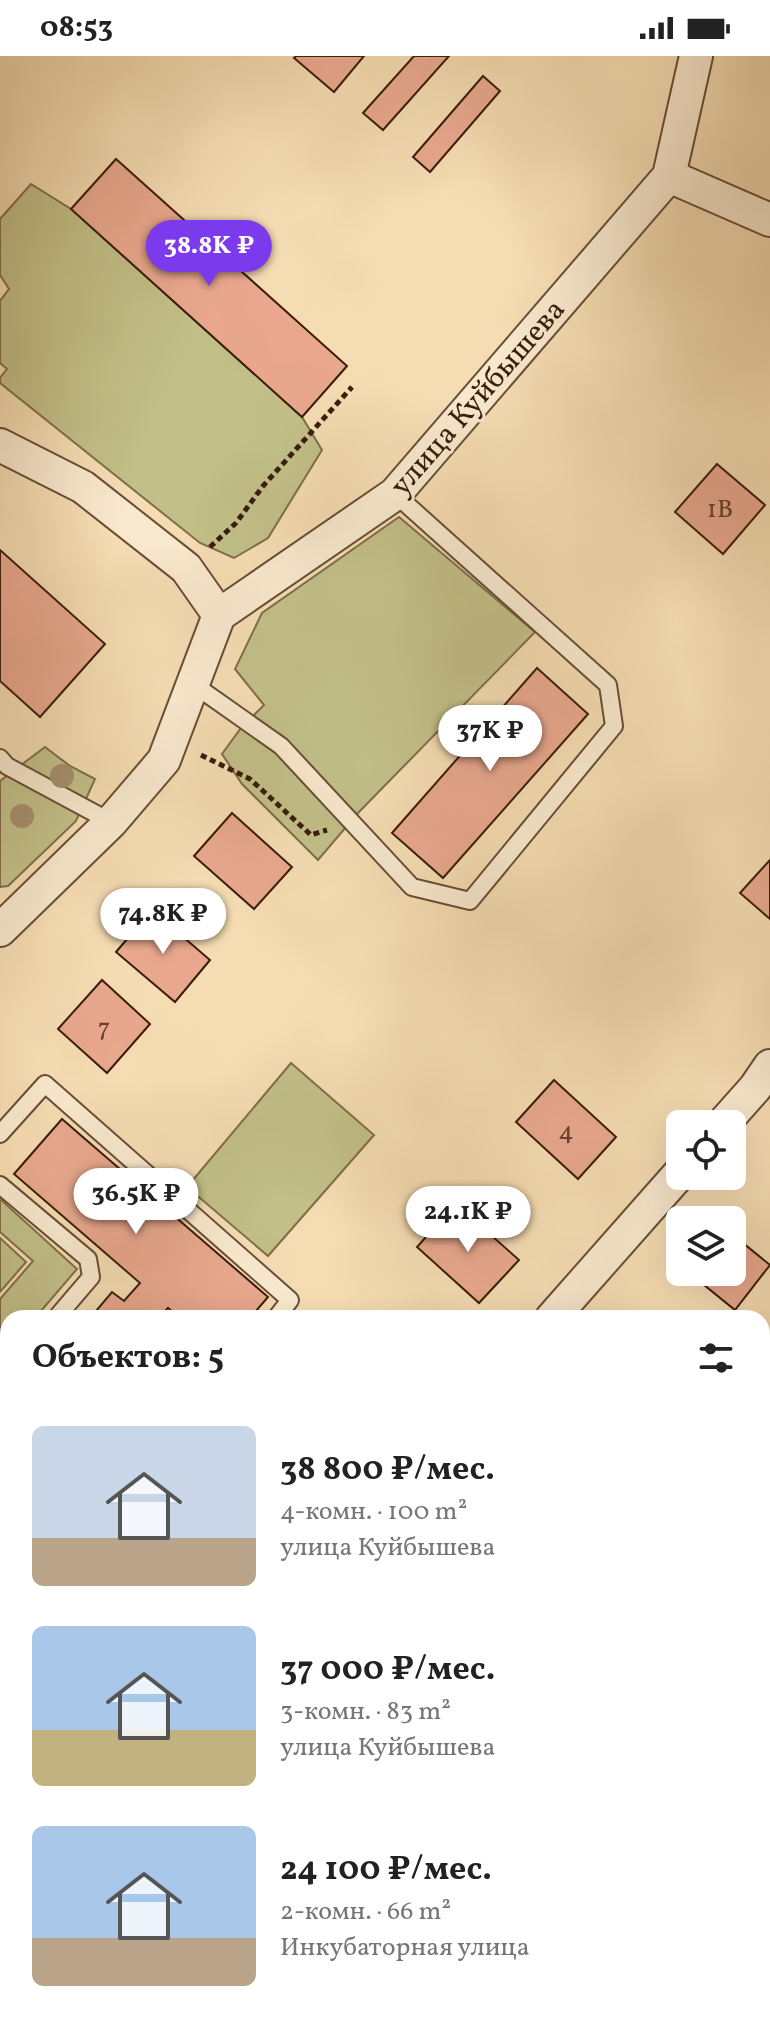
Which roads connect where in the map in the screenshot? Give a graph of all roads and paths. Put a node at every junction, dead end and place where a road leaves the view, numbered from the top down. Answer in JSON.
{"nodes":[{"id":1,"x":696,"y":56,"type":"edge"},
{"id":2,"x":669,"y":176,"type":"junction"},
{"id":3,"x":770,"y":220,"type":"edge"},
{"id":4,"x":352,"y":387,"type":"dead end"},
{"id":5,"x":0,"y":445,"type":"edge"},
{"id":6,"x":395,"y":494,"type":"junction"},
{"id":7,"x":186,"y":568,"type":"junction"},
{"id":8,"x":219,"y":615,"type":"junction"},
{"id":9,"x":193,"y":684,"type":"junction"},
{"id":10,"x":171,"y":740,"type":"junction"},
{"id":11,"x":0,"y":758,"type":"edge"},
{"id":12,"x":111,"y":822,"type":"junction"},
{"id":13,"x":351,"y":822,"type":"junction"},
{"id":14,"x":0,"y":930,"type":"edge"},
{"id":15,"x":770,"y":1066,"type":"edge"},
{"id":16,"x":735,"y":1110,"type":"edge"},
{"id":17,"x":0,"y":1134,"type":"edge"},
{"id":18,"x":0,"y":1185,"type":"edge"},
{"id":19,"x":666,"y":1189,"type":"edge"},
{"id":20,"x":63,"y":1310,"type":"edge"},
{"id":21,"x":282,"y":1310,"type":"edge"},
{"id":22,"x":559,"y":1310,"type":"edge"}],
"edges":[{"from":1,"to":2,"type":"street"},
{"from":2,"to":3,"type":"street"},
{"from":2,"to":6,"type":"street","name":"улица Куйбышева"},
{"from":4,"to":7,"type":"path"},
{"from":5,"to":7,"type":"street"},
{"from":6,"to":8,"type":"street","name":"улица Куйбышева"},
{"from":6,"to":13,"type":"lane"},
{"from":7,"to":8,"type":"street"},
{"from":8,"to":9,"type":"street"},
{"from":9,"to":10,"type":"street"},
{"from":9,"to":13,"type":"lane"},
{"from":10,"to":12,"type":"street"},
{"from":10,"to":13,"type":"path"},
{"from":11,"to":12,"type":"lane"},
{"from":12,"to":14,"type":"street"},
{"from":15,"to":16,"type":"street"},
{"from":17,"to":21,"type":"lane"},
{"from":18,"to":20,"type":"lane"},
{"from":19,"to":22,"type":"street"}]}
